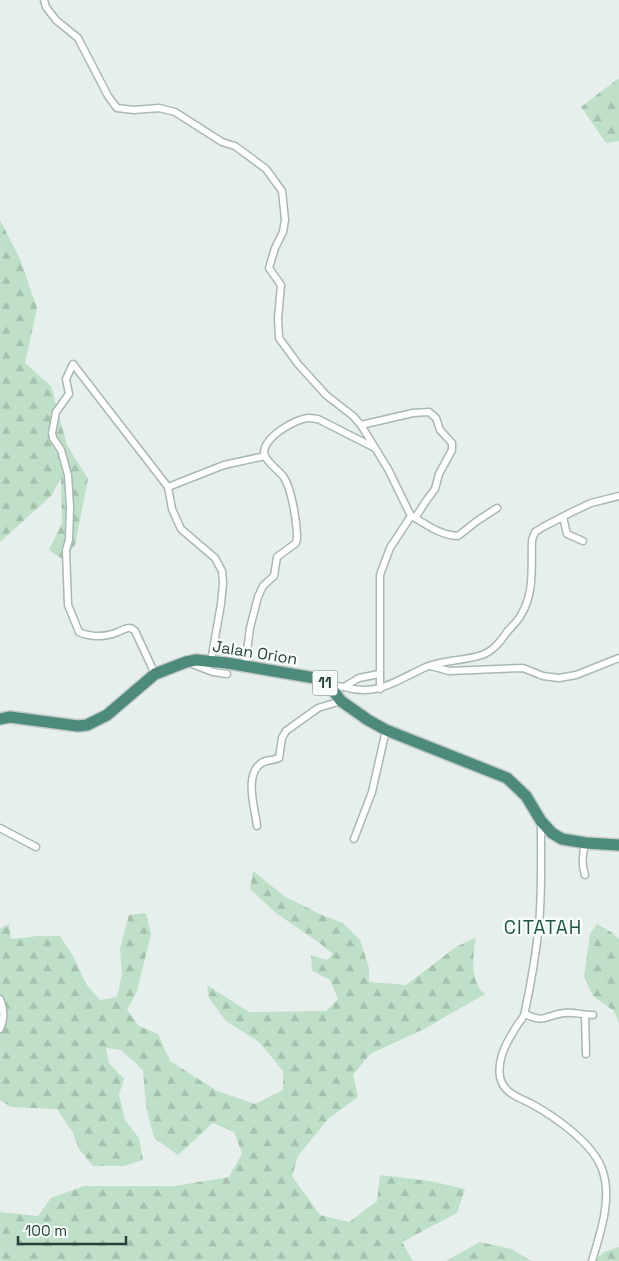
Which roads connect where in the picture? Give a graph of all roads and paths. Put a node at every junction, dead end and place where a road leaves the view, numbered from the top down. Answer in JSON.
{"nodes":[{"id":1,"x":44,"y":0,"type":"edge"},
{"id":2,"x":361,"y":425,"type":"junction"},
{"id":3,"x":376,"y":448,"type":"junction"},
{"id":4,"x":265,"y":456,"type":"junction"},
{"id":5,"x":168,"y":488,"type":"junction"},
{"id":6,"x":619,"y":496,"type":"edge"},
{"id":7,"x":497,"y":508,"type":"dead end"},
{"id":8,"x":413,"y":517,"type":"junction"},
{"id":9,"x":563,"y":517,"type":"junction"},
{"id":10,"x":583,"y":541,"type":"dead end"},
{"id":11,"x":619,"y":658,"type":"edge"},
{"id":12,"x":210,"y":661,"type":"junction"},
{"id":13,"x":186,"y":662,"type":"junction"},
{"id":14,"x":245,"y":666,"type":"junction"},
{"id":15,"x":431,"y":666,"type":"junction"},
{"id":16,"x":155,"y":674,"type":"junction"},
{"id":17,"x":226,"y":674,"type":"dead end"},
{"id":18,"x":380,"y":674,"type":"junction"},
{"id":19,"x":329,"y":686,"type":"junction"},
{"id":20,"x":344,"y":687,"type":"junction"},
{"id":21,"x":380,"y":689,"type":"junction"},
{"id":22,"x":341,"y":700,"type":"junction"},
{"id":23,"x":0,"y":719,"type":"edge"},
{"id":24,"x":386,"y":730,"type":"junction"},
{"id":25,"x":541,"y":821,"type":"junction"},
{"id":26,"x":257,"y":826,"type":"dead end"},
{"id":27,"x":0,"y":828,"type":"edge"},
{"id":28,"x":354,"y":840,"type":"dead end"},
{"id":29,"x":586,"y":843,"type":"junction"},
{"id":30,"x":619,"y":845,"type":"edge"},
{"id":31,"x":36,"y":847,"type":"dead end"},
{"id":32,"x":585,"y":875,"type":"dead end"},
{"id":33,"x":0,"y":998,"type":"edge"},
{"id":34,"x":525,"y":1014,"type":"junction"},
{"id":35,"x":585,"y":1015,"type":"junction"},
{"id":36,"x":593,"y":1015,"type":"dead end"},
{"id":37,"x":0,"y":1029,"type":"edge"},
{"id":38,"x":586,"y":1054,"type":"dead end"},
{"id":39,"x":592,"y":1261,"type":"edge"}],
"edges":[{"from":1,"to":2,"type":"street"},
{"from":2,"to":3,"type":"street"},
{"from":2,"to":8,"type":"street"},
{"from":3,"to":4,"type":"street"},
{"from":3,"to":8,"type":"street"},
{"from":4,"to":5,"type":"street"},
{"from":4,"to":14,"type":"street"},
{"from":5,"to":12,"type":"street"},
{"from":5,"to":16,"type":"street"},
{"from":6,"to":9,"type":"street"},
{"from":7,"to":8,"type":"street"},
{"from":8,"to":18,"type":"street"},
{"from":9,"to":10,"type":"street"},
{"from":9,"to":15,"type":"street"},
{"from":11,"to":15,"type":"street"},
{"from":12,"to":13,"type":"highway","name":"Jalan Orion","number":"11"},
{"from":12,"to":14,"type":"highway","name":"Jalan Orion","number":"11"},
{"from":13,"to":16,"type":"highway","name":"Jalan Orion","number":"11"},
{"from":13,"to":17,"type":"street"},
{"from":14,"to":19,"type":"highway","name":"Jalan Orion","number":"11"},
{"from":15,"to":21,"type":"street"},
{"from":16,"to":23,"type":"highway","name":"Jalan Orion","number":"11"},
{"from":18,"to":20,"type":"street"},
{"from":18,"to":21,"type":"street"},
{"from":19,"to":20,"type":"street"},
{"from":19,"to":22,"type":"highway","name":"Jalan Orion","number":"11"},
{"from":20,"to":21,"type":"street"},
{"from":22,"to":24,"type":"highway","name":"Jalan Orion","number":"11"},
{"from":22,"to":26,"type":"street"},
{"from":24,"to":25,"type":"highway","name":"Jalan Orion","number":"11"},
{"from":24,"to":28,"type":"street"},
{"from":25,"to":29,"type":"highway","name":"Jalan Orion","number":"11"},
{"from":25,"to":34,"type":"street"},
{"from":27,"to":31,"type":"street"},
{"from":29,"to":30,"type":"highway","name":"Jalan Orion","number":"11"},
{"from":29,"to":32,"type":"street"},
{"from":33,"to":37,"type":"street"},
{"from":34,"to":35,"type":"street"},
{"from":34,"to":39,"type":"street"},
{"from":35,"to":36,"type":"street"},
{"from":35,"to":38,"type":"street"}]}
